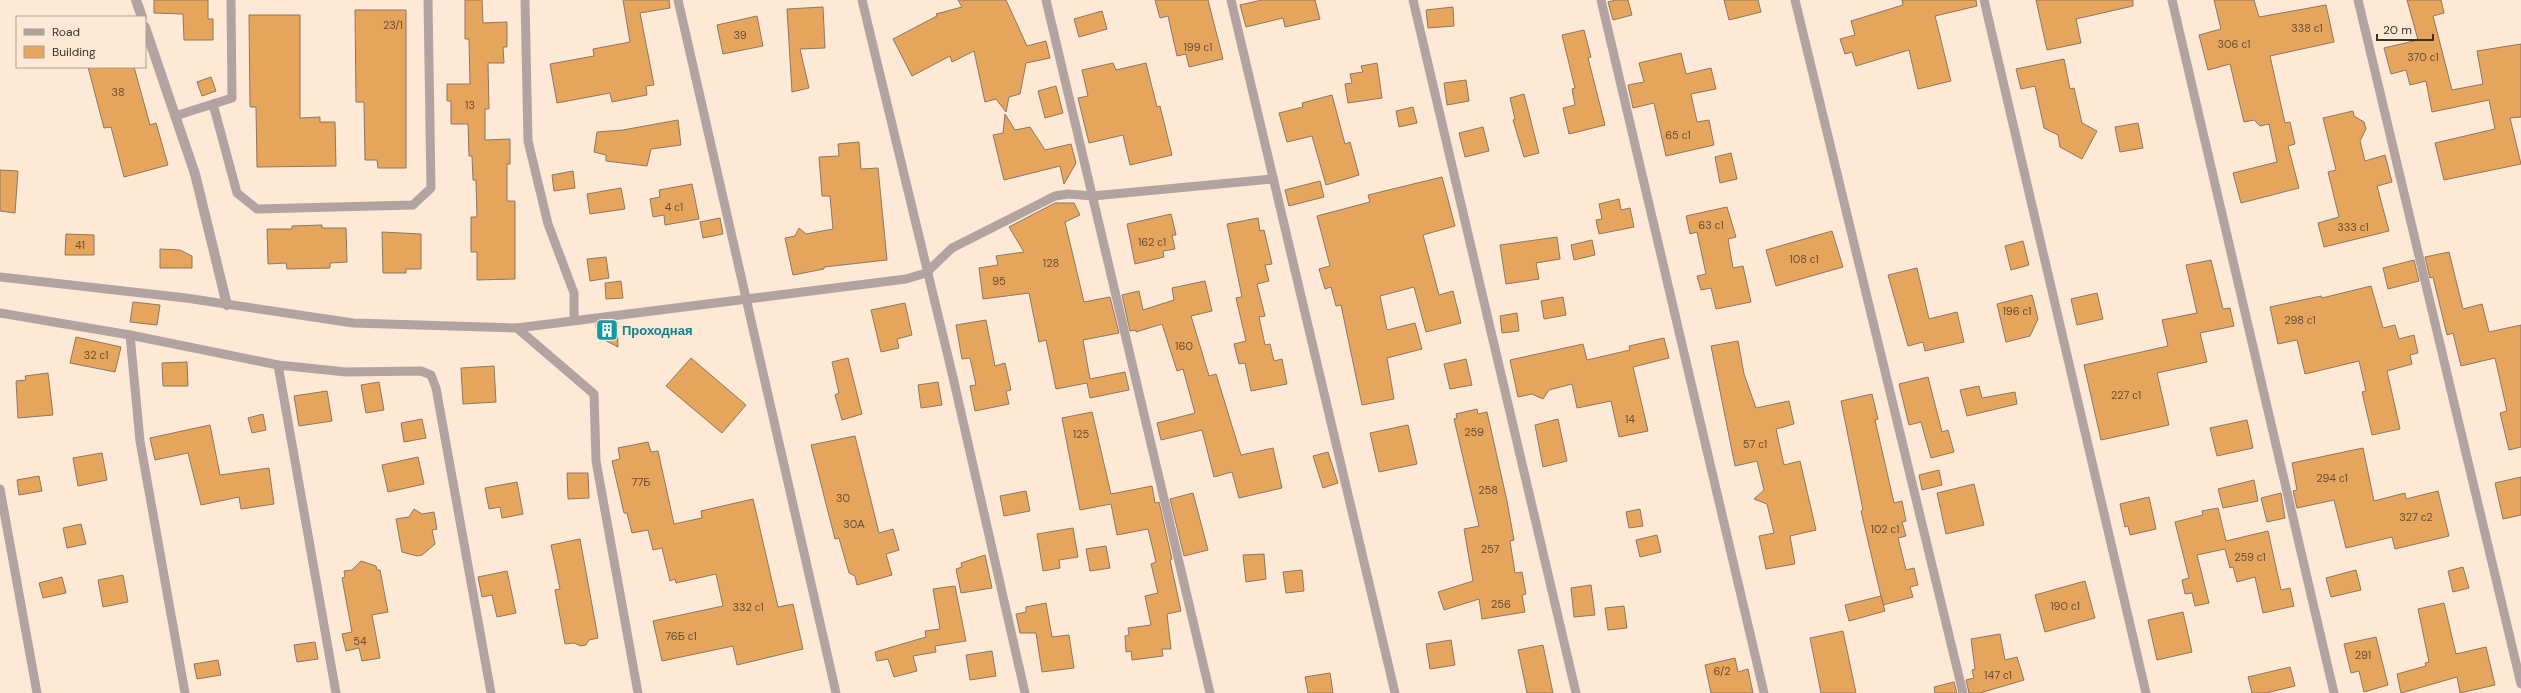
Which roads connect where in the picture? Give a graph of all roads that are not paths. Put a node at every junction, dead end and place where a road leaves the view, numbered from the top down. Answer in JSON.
{"nodes":[{"id":1,"x":136,"y":0,"type":"edge"},
{"id":2,"x":231,"y":0,"type":"edge"},
{"id":3,"x":428,"y":0,"type":"edge"},
{"id":4,"x":525,"y":0,"type":"edge"},
{"id":5,"x":678,"y":0,"type":"edge"},
{"id":6,"x":862,"y":0,"type":"edge"},
{"id":7,"x":1046,"y":0,"type":"edge"},
{"id":8,"x":1231,"y":0,"type":"edge"},
{"id":9,"x":1413,"y":0,"type":"edge"},
{"id":10,"x":1601,"y":0,"type":"edge"},
{"id":11,"x":1795,"y":0,"type":"edge"},
{"id":12,"x":1984,"y":0,"type":"edge"},
{"id":13,"x":2172,"y":0,"type":"edge"},
{"id":14,"x":2358,"y":0,"type":"edge"},
{"id":15,"x":142,"y":16,"type":"edge"},
{"id":16,"x":146,"y":30,"type":"edge"},
{"id":17,"x":214,"y":104,"type":"junction"},
{"id":18,"x":175,"y":116,"type":"junction"},
{"id":19,"x":1272,"y":179,"type":"junction"},
{"id":20,"x":1094,"y":196,"type":"junction"},
{"id":21,"x":926,"y":273,"type":"junction"},
{"id":22,"x":0,"y":277,"type":"edge"},
{"id":23,"x":746,"y":299,"type":"junction"},
{"id":24,"x":227,"y":305,"type":"junction"},
{"id":25,"x":0,"y":313,"type":"edge"},
{"id":26,"x":574,"y":319,"type":"junction"},
{"id":27,"x":517,"y":328,"type":"junction"},
{"id":28,"x":130,"y":335,"type":"junction"},
{"id":29,"x":278,"y":365,"type":"junction"},
{"id":30,"x":0,"y":488,"type":"edge"},
{"id":31,"x":2521,"y":684,"type":"edge"},
{"id":32,"x":37,"y":693,"type":"edge"},
{"id":33,"x":185,"y":693,"type":"edge"},
{"id":34,"x":336,"y":693,"type":"edge"},
{"id":35,"x":491,"y":693,"type":"edge"},
{"id":36,"x":638,"y":693,"type":"edge"},
{"id":37,"x":836,"y":693,"type":"edge"},
{"id":38,"x":1025,"y":693,"type":"edge"},
{"id":39,"x":1210,"y":693,"type":"edge"},
{"id":40,"x":1395,"y":693,"type":"edge"},
{"id":41,"x":1576,"y":693,"type":"edge"},
{"id":42,"x":1764,"y":693,"type":"edge"},
{"id":43,"x":1963,"y":693,"type":"edge"},
{"id":44,"x":2146,"y":693,"type":"edge"},
{"id":45,"x":2334,"y":693,"type":"edge"}],
"edges":[{"from":1,"to":15,"type":"street"},
{"from":2,"to":17,"type":"lane"},
{"from":3,"to":17,"type":"lane"},
{"from":4,"to":26,"type":"lane"},
{"from":5,"to":23,"type":"lane"},
{"from":6,"to":21,"type":"lane"},
{"from":7,"to":20,"type":"lane"},
{"from":8,"to":19,"type":"lane"},
{"from":9,"to":41,"type":"lane"},
{"from":10,"to":42,"type":"lane"},
{"from":11,"to":43,"type":"lane"},
{"from":12,"to":44,"type":"lane"},
{"from":13,"to":45,"type":"lane"},
{"from":14,"to":31,"type":"lane"},
{"from":16,"to":18,"type":"street"},
{"from":17,"to":18,"type":"lane"},
{"from":18,"to":24,"type":"street"},
{"from":19,"to":20,"type":"lane"},
{"from":19,"to":40,"type":"lane"},
{"from":20,"to":21,"type":"lane"},
{"from":20,"to":39,"type":"lane"},
{"from":21,"to":23,"type":"lane"},
{"from":21,"to":38,"type":"lane"},
{"from":22,"to":24,"type":"lane"},
{"from":23,"to":26,"type":"lane"},
{"from":23,"to":37,"type":"lane"},
{"from":24,"to":27,"type":"lane"},
{"from":25,"to":28,"type":"lane"},
{"from":26,"to":27,"type":"lane"},
{"from":27,"to":36,"type":"lane"},
{"from":28,"to":29,"type":"lane"},
{"from":28,"to":33,"type":"lane"},
{"from":29,"to":34,"type":"lane"},
{"from":29,"to":35,"type":"lane"},
{"from":30,"to":32,"type":"lane"}]}
